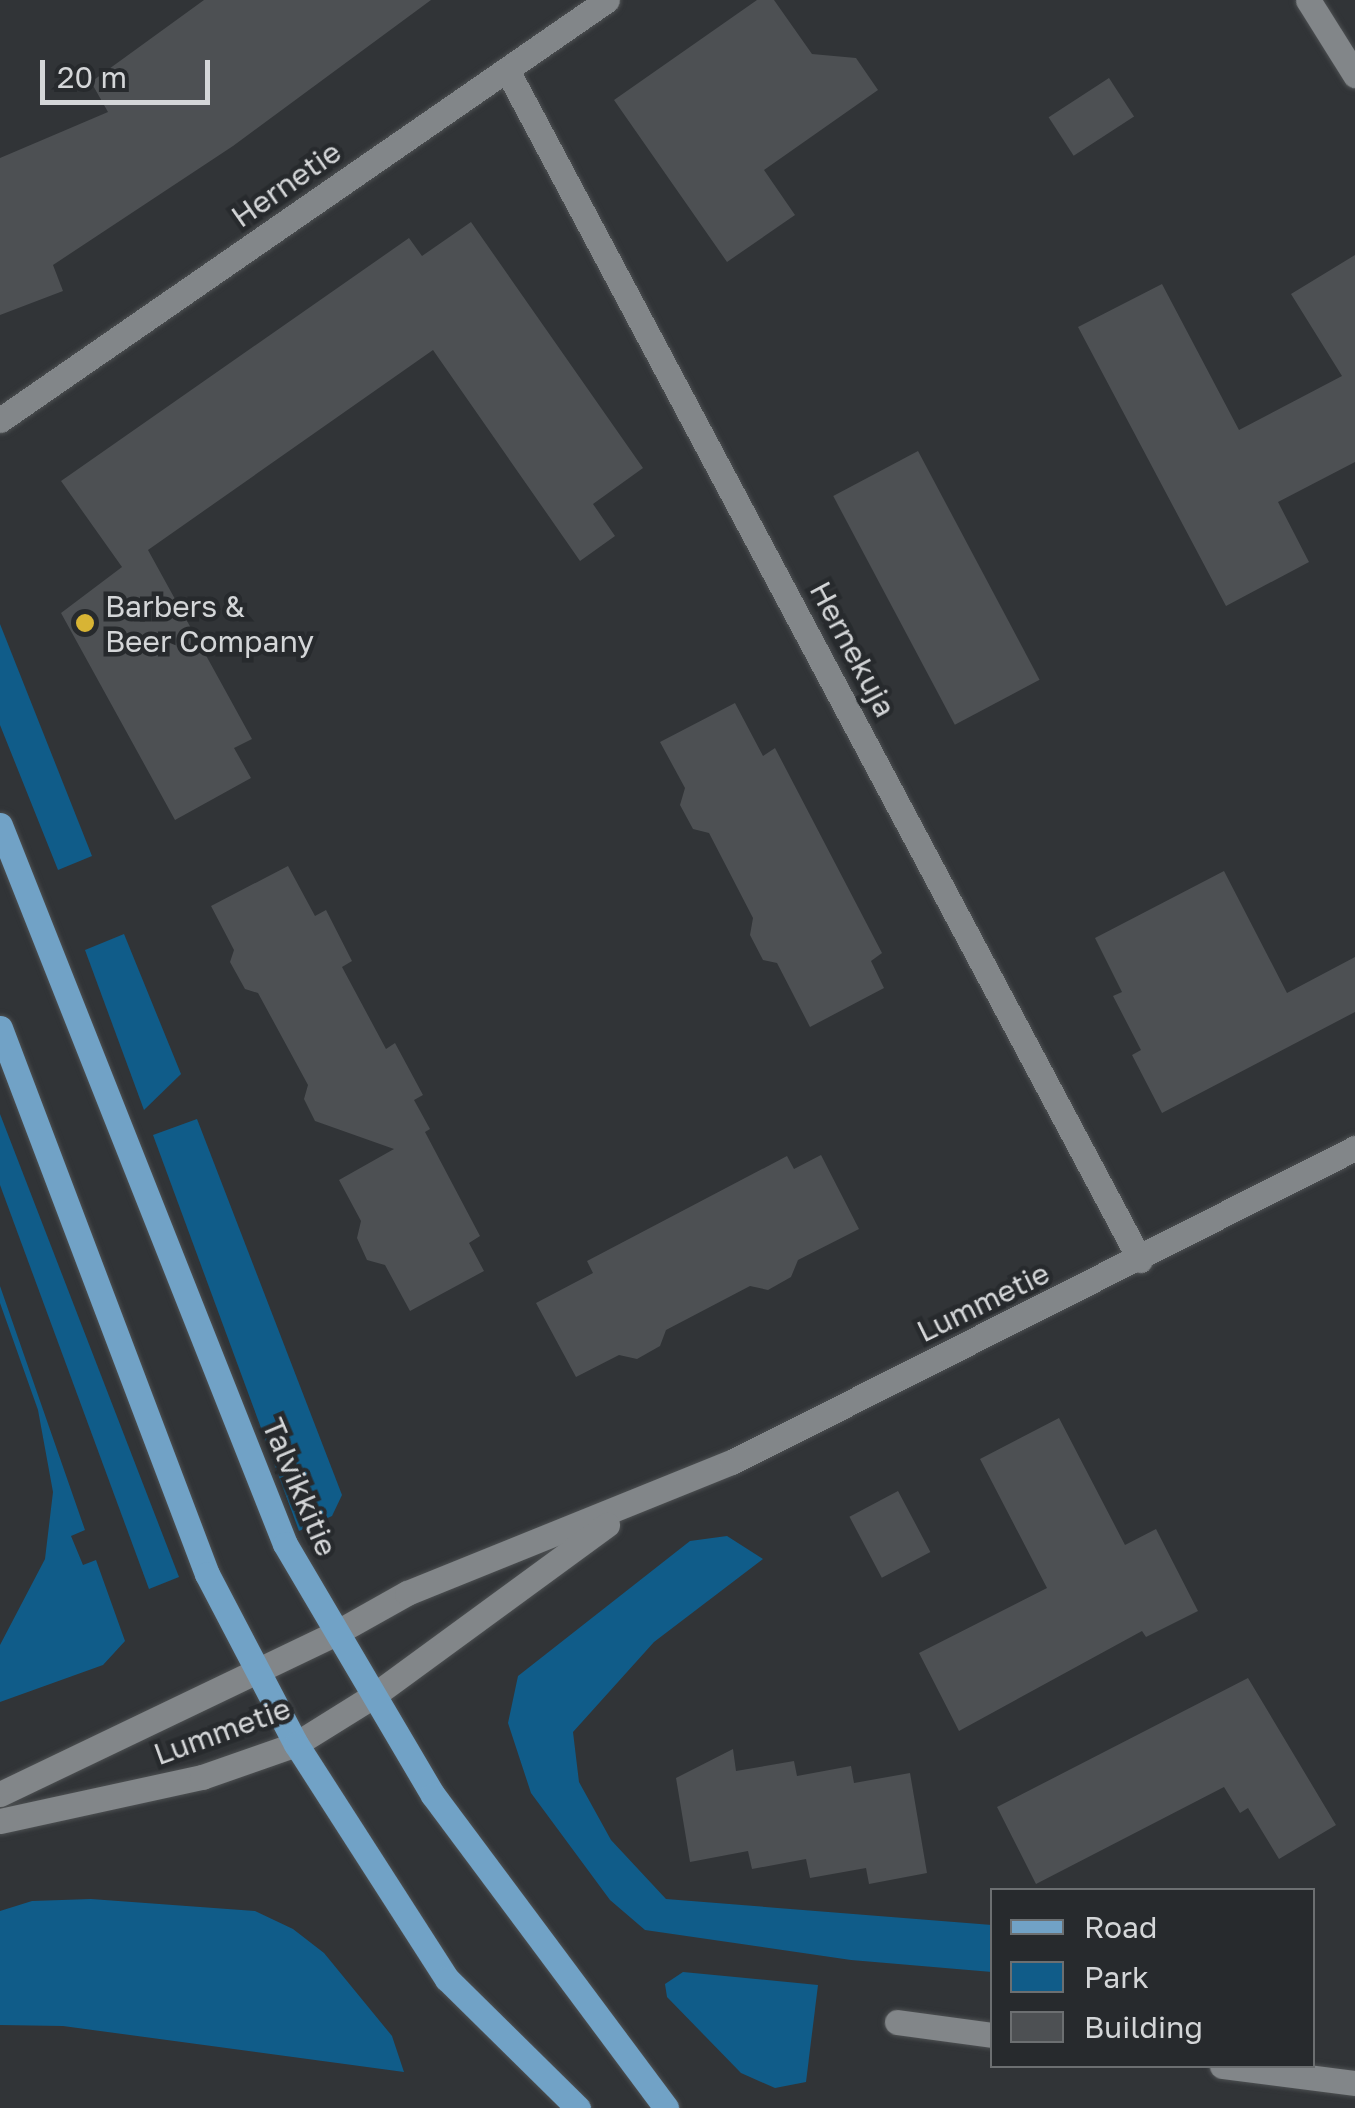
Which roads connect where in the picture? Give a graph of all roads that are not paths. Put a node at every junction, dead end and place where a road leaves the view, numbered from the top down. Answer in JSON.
{"nodes":[{"id":1,"x":607,"y":0,"type":"edge"},
{"id":2,"x":1308,"y":0,"type":"edge"},
{"id":3,"x":507,"y":70,"type":"junction"},
{"id":4,"x":1355,"y":75,"type":"edge"},
{"id":5,"x":0,"y":420,"type":"edge"},
{"id":6,"x":0,"y":826,"type":"edge"},
{"id":7,"x":0,"y":1028,"type":"edge"},
{"id":8,"x":1355,"y":1148,"type":"edge"},
{"id":9,"x":1140,"y":1260,"type":"junction"},
{"id":10,"x":635,"y":1504,"type":"junction"},
{"id":11,"x":334,"y":1634,"type":"junction"},
{"id":12,"x":256,"y":1668,"type":"junction"},
{"id":13,"x":373,"y":1696,"type":"junction"},
{"id":14,"x":296,"y":1744,"type":"junction"},
{"id":15,"x":0,"y":1794,"type":"edge"},
{"id":16,"x":0,"y":1820,"type":"edge"},
{"id":17,"x":898,"y":2022,"type":"dead end"},
{"id":18,"x":990,"y":2035,"type":"edge"},
{"id":19,"x":1237,"y":2068,"type":"edge"},
{"id":20,"x":1355,"y":2084,"type":"edge"},
{"id":21,"x":578,"y":2108,"type":"edge"},
{"id":22,"x":666,"y":2108,"type":"edge"}],
"edges":[{"from":1,"to":3,"type":"street","name":"Hernetie"},
{"from":2,"to":4,"type":"street"},
{"from":3,"to":5,"type":"street","name":"Hernetie"},
{"from":3,"to":9,"type":"street","name":"Hernekuja"},
{"from":6,"to":11,"type":"main road","name":"Talvikkitie"},
{"from":7,"to":12,"type":"main road"},
{"from":8,"to":9,"type":"street","name":"Lummetie"},
{"from":9,"to":10,"type":"street","name":"Lummetie"},
{"from":10,"to":11,"type":"street","name":"Lummetie"},
{"from":10,"to":13,"type":"street","name":"Lummetie"},
{"from":11,"to":12,"type":"street","name":"Lummetie"},
{"from":11,"to":13,"type":"main road","name":"Talvikkitie"},
{"from":12,"to":14,"type":"main road"},
{"from":12,"to":15,"type":"street","name":"Lummetie"},
{"from":13,"to":14,"type":"street","name":"Lummetie"},
{"from":13,"to":22,"type":"main road","name":"Talvikkitie"},
{"from":14,"to":16,"type":"street","name":"Lummetie"},
{"from":14,"to":21,"type":"main road"},
{"from":17,"to":18,"type":"street"},
{"from":19,"to":20,"type":"street"}]}
